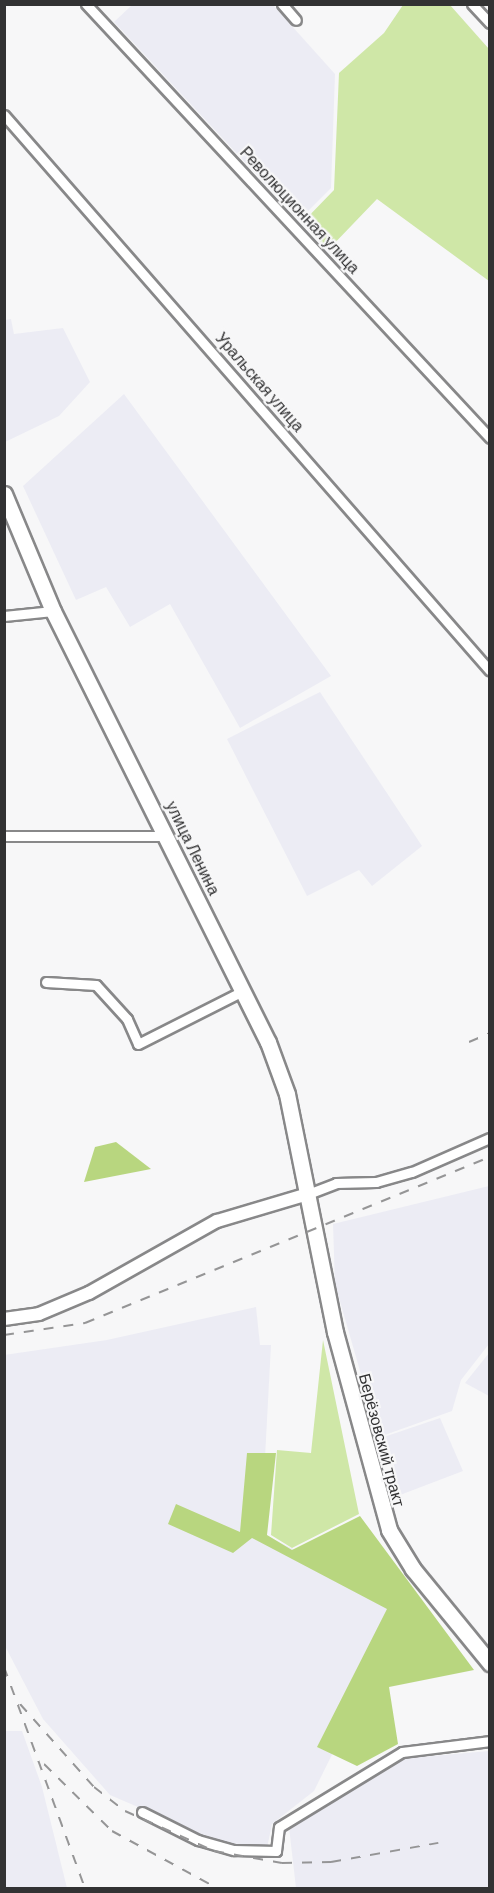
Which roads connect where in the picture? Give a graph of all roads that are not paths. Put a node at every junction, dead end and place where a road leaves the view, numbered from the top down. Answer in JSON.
{"nodes":[{"id":1,"x":86,"y":4,"type":"edge"},
{"id":2,"x":282,"y":4,"type":"edge"},
{"id":3,"x":472,"y":4,"type":"edge"},
{"id":4,"x":296,"y":20,"type":"dead end"},
{"id":5,"x":489,"y":23,"type":"edge"},
{"id":6,"x":4,"y":115,"type":"edge"},
{"id":7,"x":489,"y":438,"type":"edge"},
{"id":8,"x":4,"y":494,"type":"edge"},
{"id":9,"x":53,"y":611,"type":"junction"},
{"id":10,"x":4,"y":616,"type":"edge"},
{"id":11,"x":489,"y":671,"type":"edge"},
{"id":12,"x":4,"y":836,"type":"edge"},
{"id":13,"x":167,"y":836,"type":"junction"},
{"id":14,"x":45,"y":982,"type":"dead end"},
{"id":15,"x":243,"y":991,"type":"junction"},
{"id":16,"x":489,"y":1138,"type":"edge"},
{"id":17,"x":308,"y":1194,"type":"junction"},
{"id":18,"x":315,"y":1230,"type":"joint"},
{"id":19,"x":4,"y":1319,"type":"edge"},
{"id":20,"x":489,"y":1664,"type":"edge"},
{"id":21,"x":489,"y":1741,"type":"edge"},
{"id":22,"x":142,"y":1812,"type":"dead end"}],
"edges":[{"from":1,"to":7,"type":"street","name":"Революционная улица"},
{"from":2,"to":4,"type":"street"},
{"from":3,"to":5,"type":"street"},
{"from":6,"to":11,"type":"street","name":"Уральская улица"},
{"from":8,"to":9,"type":"main road","name":"улица Ленина"},
{"from":9,"to":10,"type":"street"},
{"from":9,"to":13,"type":"main road","name":"улица Ленина"},
{"from":12,"to":13,"type":"street"},
{"from":13,"to":15,"type":"main road","name":"улица Ленина"},
{"from":14,"to":15,"type":"street"},
{"from":15,"to":17,"type":"main road","name":"улица Ленина"},
{"from":16,"to":17,"type":"street"},
{"from":17,"to":18,"type":"main road","name":"улица Ленина"},
{"from":17,"to":19,"type":"street"},
{"from":18,"to":20,"type":"main road","name":"Берёзовский тракт"},
{"from":21,"to":22,"type":"street"}]}
